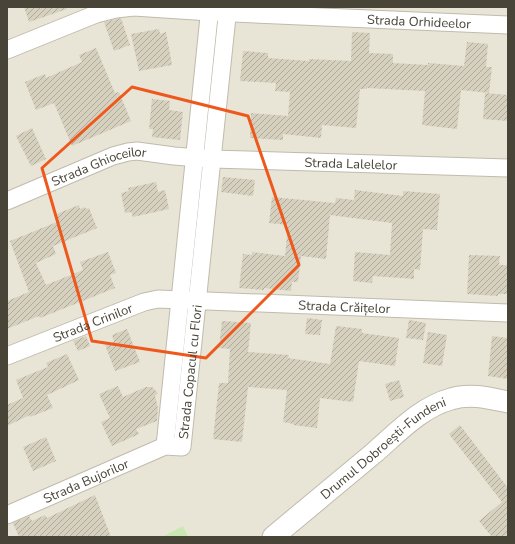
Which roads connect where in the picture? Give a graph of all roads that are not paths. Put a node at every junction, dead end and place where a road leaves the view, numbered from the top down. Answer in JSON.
{"nodes":[{"id":1,"x":210,"y":10,"type":"edge"},
{"id":2,"x":228,"y":10,"type":"edge"},
{"id":3,"x":508,"y":25,"type":"edge"},
{"id":4,"x":7,"y":50,"type":"edge"},
{"id":5,"x":194,"y":158,"type":"junction"},
{"id":6,"x":212,"y":159,"type":"junction"},
{"id":7,"x":508,"y":168,"type":"edge"},
{"id":8,"x":7,"y":200,"type":"edge"},
{"id":9,"x":180,"y":300,"type":"junction"},
{"id":10,"x":198,"y":302,"type":"junction"},
{"id":11,"x":508,"y":313,"type":"edge"},
{"id":12,"x":7,"y":356,"type":"edge"},
{"id":13,"x":508,"y":402,"type":"edge"},
{"id":14,"x":165,"y":446,"type":"junction"},
{"id":15,"x":7,"y":515,"type":"edge"},
{"id":16,"x":273,"y":537,"type":"edge"}],
"edges":[{"from":1,"to":2,"type":"street","name":"Strada Orhideelor"},
{"from":1,"to":4,"type":"street","name":"Strada Orhideelor"},
{"from":1,"to":5,"type":"street","name":"Strada Copacul cu Flori"},
{"from":2,"to":3,"type":"street","name":"Strada Orhideelor"},
{"from":2,"to":6,"type":"street","name":"Strada Copacul cu Flori"},
{"from":5,"to":6,"type":"street","name":"Strada Lalelelor"},
{"from":5,"to":8,"type":"street","name":"Strada Ghioceilor"},
{"from":5,"to":9,"type":"street","name":"Strada Copacul cu Flori"},
{"from":6,"to":7,"type":"street","name":"Strada Lalelelor"},
{"from":6,"to":10,"type":"street","name":"Strada Copacul cu Flori"},
{"from":9,"to":10,"type":"street","name":"Strada Crăițelor"},
{"from":9,"to":12,"type":"street","name":"Strada Crinilor"},
{"from":9,"to":14,"type":"street","name":"Strada Copacul cu Flori"},
{"from":10,"to":11,"type":"street","name":"Strada Crăițelor"},
{"from":10,"to":14,"type":"street","name":"Strada Copacul cu Flori"},
{"from":13,"to":16,"type":"street","name":"Drumul Dobroești-Fundeni"},
{"from":14,"to":15,"type":"street","name":"Strada Bujorilor"}]}
